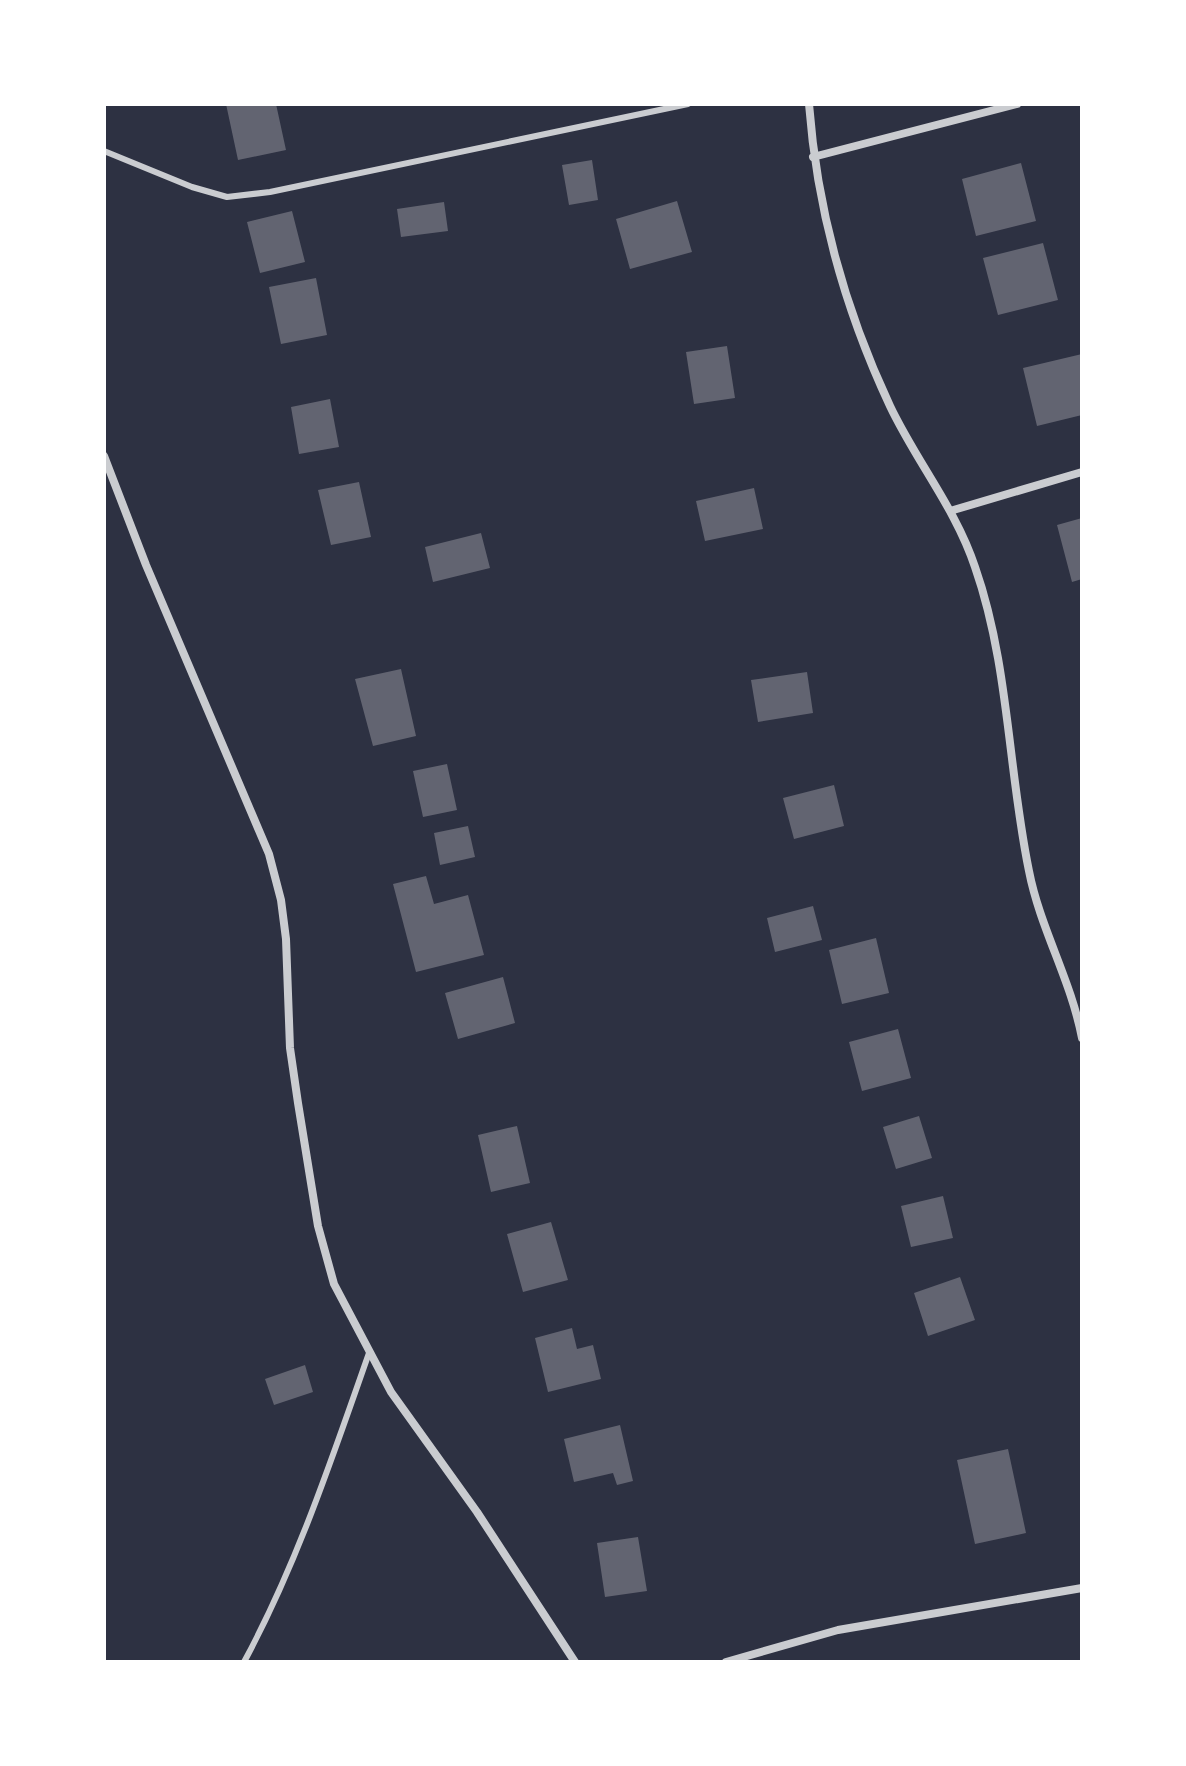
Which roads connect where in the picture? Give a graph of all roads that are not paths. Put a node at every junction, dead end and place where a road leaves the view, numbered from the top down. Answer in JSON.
{"nodes":[{"id":1,"x":688,"y":104,"type":"edge"},
{"id":2,"x":809,"y":104,"type":"edge"},
{"id":3,"x":1017,"y":104,"type":"edge"},
{"id":4,"x":104,"y":151,"type":"edge"},
{"id":5,"x":813,"y":157,"type":"junction"},
{"id":6,"x":104,"y":456,"type":"edge"},
{"id":7,"x":1082,"y":472,"type":"edge"},
{"id":8,"x":950,"y":511,"type":"junction"},
{"id":9,"x":1082,"y":1038,"type":"edge"},
{"id":10,"x":369,"y":1353,"type":"junction"},
{"id":11,"x":1082,"y":1588,"type":"edge"},
{"id":12,"x":244,"y":1662,"type":"edge"},
{"id":13,"x":575,"y":1662,"type":"edge"},
{"id":14,"x":726,"y":1662,"type":"edge"}],
"edges":[{"from":1,"to":4,"type":"lane"},
{"from":2,"to":5,"type":"street"},
{"from":3,"to":5,"type":"street"},
{"from":5,"to":8,"type":"street"},
{"from":6,"to":10,"type":"street"},
{"from":7,"to":8,"type":"street"},
{"from":8,"to":9,"type":"street"},
{"from":10,"to":12,"type":"lane"},
{"from":10,"to":13,"type":"street"},
{"from":11,"to":14,"type":"street"}]}
